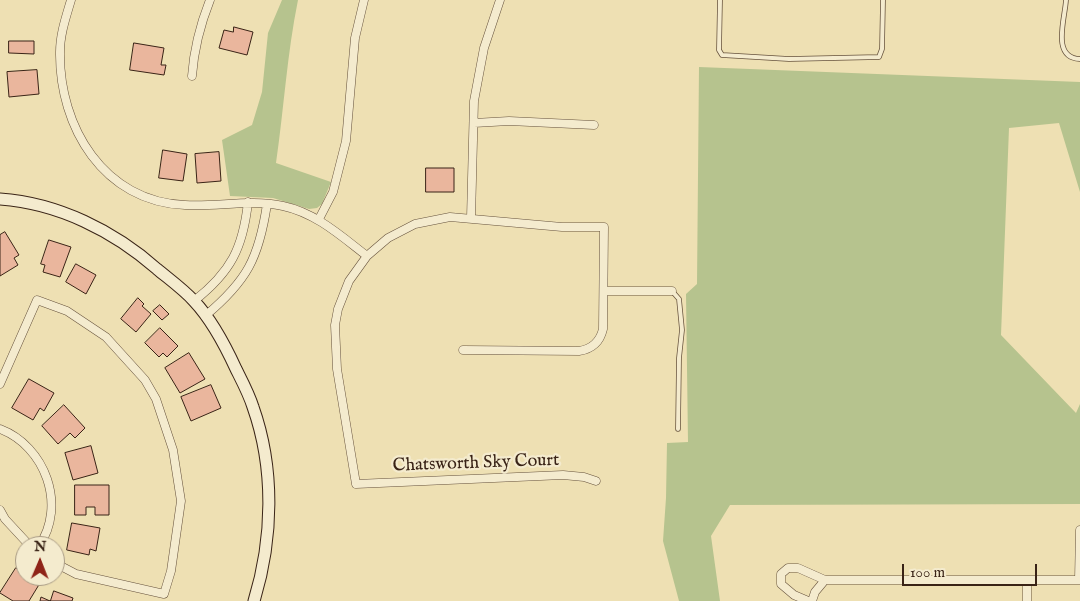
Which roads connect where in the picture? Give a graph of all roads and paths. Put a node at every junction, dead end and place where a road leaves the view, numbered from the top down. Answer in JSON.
{"nodes":[{"id":1,"x":71,"y":0,"type":"edge"},
{"id":2,"x":210,"y":0,"type":"edge"},
{"id":3,"x":364,"y":0,"type":"edge"},
{"id":4,"x":500,"y":0,"type":"edge"},
{"id":5,"x":720,"y":0,"type":"edge"},
{"id":6,"x":883,"y":0,"type":"edge"},
{"id":7,"x":1066,"y":0,"type":"edge"},
{"id":8,"x":1080,"y":59,"type":"edge"},
{"id":9,"x":192,"y":76,"type":"dead end"},
{"id":10,"x":474,"y":123,"type":"junction"},
{"id":11,"x":594,"y":125,"type":"dead end"},
{"id":12,"x":0,"y":198,"type":"edge"},
{"id":13,"x":248,"y":202,"type":"junction"},
{"id":14,"x":267,"y":204,"type":"junction"},
{"id":15,"x":471,"y":218,"type":"junction"},
{"id":16,"x":318,"y":219,"type":"junction"},
{"id":17,"x":367,"y":256,"type":"junction"},
{"id":18,"x":604,"y":291,"type":"junction"},
{"id":19,"x":672,"y":291,"type":"joint"},
{"id":20,"x":194,"y":301,"type":"junction"},
{"id":21,"x":205,"y":316,"type":"junction"},
{"id":22,"x":463,"y":350,"type":"dead end"},
{"id":23,"x":0,"y":384,"type":"edge"},
{"id":24,"x":0,"y":429,"type":"edge"},
{"id":25,"x":678,"y":429,"type":"dead end"},
{"id":26,"x":596,"y":481,"type":"dead end"},
{"id":27,"x":0,"y":510,"type":"edge"},
{"id":28,"x":1080,"y":530,"type":"edge"},
{"id":29,"x":21,"y":536,"type":"edge"},
{"id":30,"x":46,"y":536,"type":"edge"},
{"id":31,"x":65,"y":568,"type":"edge"},
{"id":32,"x":825,"y":580,"type":"junction"},
{"id":33,"x":1027,"y":580,"type":"junction"},
{"id":34,"x":1080,"y":580,"type":"edge"},
{"id":35,"x":254,"y":601,"type":"edge"},
{"id":36,"x":808,"y":601,"type":"edge"},
{"id":37,"x":812,"y":601,"type":"edge"},
{"id":38,"x":1028,"y":601,"type":"edge"}],
"edges":[{"from":1,"to":13,"type":"street"},
{"from":2,"to":9,"type":"street"},
{"from":3,"to":16,"type":"street"},
{"from":4,"to":10,"type":"street"},
{"from":5,"to":6,"type":"lane"},
{"from":7,"to":8,"type":"lane"},
{"from":10,"to":11,"type":"street"},
{"from":10,"to":15,"type":"street"},
{"from":12,"to":20,"type":"street"},
{"from":13,"to":14,"type":"street"},
{"from":13,"to":20,"type":"street"},
{"from":14,"to":16,"type":"street"},
{"from":14,"to":21,"type":"street"},
{"from":15,"to":17,"type":"street"},
{"from":15,"to":18,"type":"street"},
{"from":16,"to":17,"type":"street"},
{"from":17,"to":26,"type":"street","name":"Chatsworth Sky Court"},
{"from":18,"to":19,"type":"street"},
{"from":18,"to":22,"type":"street"},
{"from":19,"to":25,"type":"lane"},
{"from":20,"to":21,"type":"street"},
{"from":21,"to":35,"type":"street"},
{"from":23,"to":31,"type":"street"},
{"from":24,"to":30,"type":"street"},
{"from":27,"to":29,"type":"street"},
{"from":28,"to":34,"type":"street"},
{"from":32,"to":33,"type":"street"},
{"from":32,"to":36,"type":"street"},
{"from":32,"to":37,"type":"street"},
{"from":33,"to":34,"type":"street"},
{"from":33,"to":38,"type":"street"}]}
